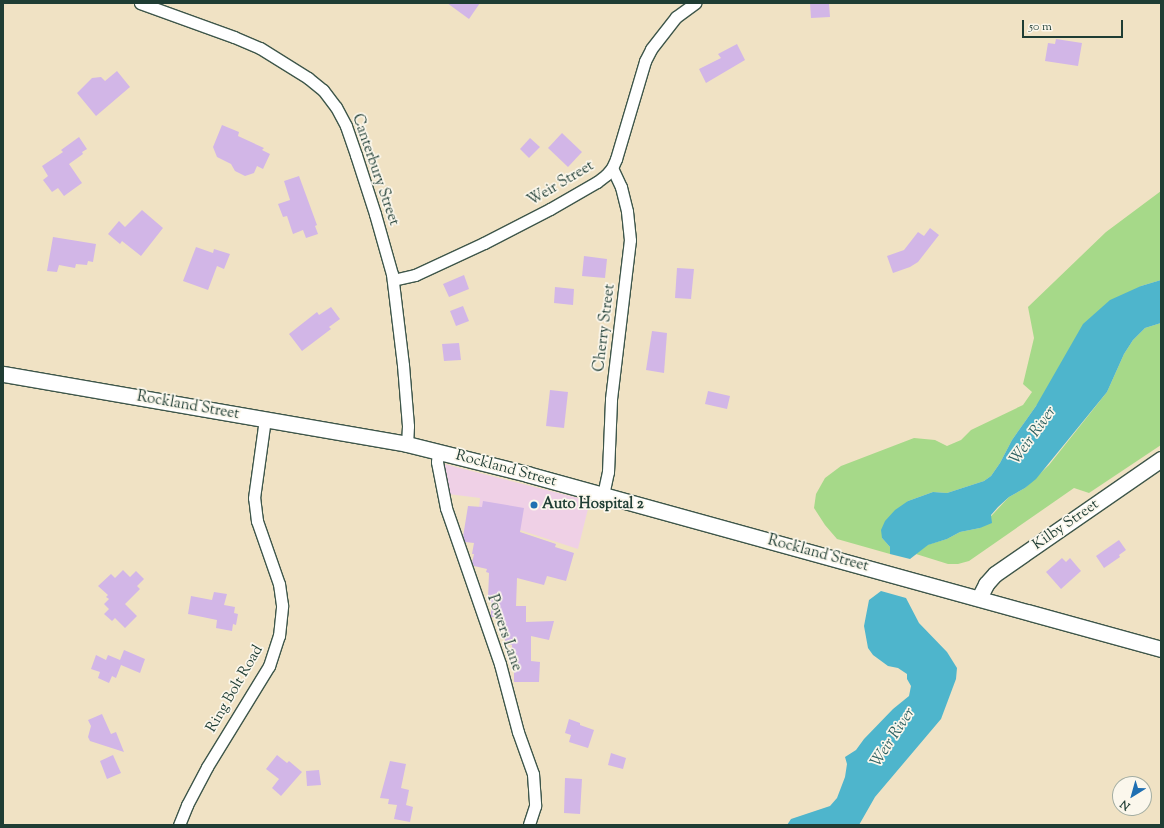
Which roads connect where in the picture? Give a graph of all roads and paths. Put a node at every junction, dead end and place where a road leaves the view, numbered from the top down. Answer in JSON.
{"nodes":[{"id":1,"x":140,"y":3,"type":"edge"},
{"id":2,"x":695,"y":3,"type":"edge"},
{"id":3,"x":612,"y":168,"type":"junction"},
{"id":4,"x":393,"y":280,"type":"junction"},
{"id":5,"x":3,"y":374,"type":"edge"},
{"id":6,"x":265,"y":419,"type":"junction"},
{"id":7,"x":407,"y":444,"type":"junction"},
{"id":8,"x":438,"y":451,"type":"junction"},
{"id":9,"x":1161,"y":459,"type":"edge"},
{"id":10,"x":603,"y":495,"type":"junction"},
{"id":11,"x":979,"y":598,"type":"junction"},
{"id":12,"x":1161,"y":649,"type":"edge"},
{"id":13,"x":179,"y":825,"type":"edge"},
{"id":14,"x":529,"y":825,"type":"edge"}],
"edges":[{"from":1,"to":4,"type":"street","name":"Canterbury Street"},
{"from":2,"to":3,"type":"street","name":"Weir Street"},
{"from":3,"to":4,"type":"street","name":"Weir Street"},
{"from":3,"to":10,"type":"street","name":"Cherry Street"},
{"from":4,"to":7,"type":"street","name":"Canterbury Street"},
{"from":5,"to":6,"type":"main road","name":"Rockland Street"},
{"from":6,"to":7,"type":"main road","name":"Rockland Street"},
{"from":6,"to":13,"type":"street","name":"Ring Bolt Road"},
{"from":7,"to":8,"type":"main road","name":"Rockland Street"},
{"from":8,"to":10,"type":"main road","name":"Rockland Street"},
{"from":8,"to":14,"type":"street","name":"Powers Lane"},
{"from":9,"to":11,"type":"main road","name":"Kilby Street"},
{"from":10,"to":11,"type":"main road","name":"Rockland Street"},
{"from":11,"to":12,"type":"main road","name":"Rockland Street"}]}
